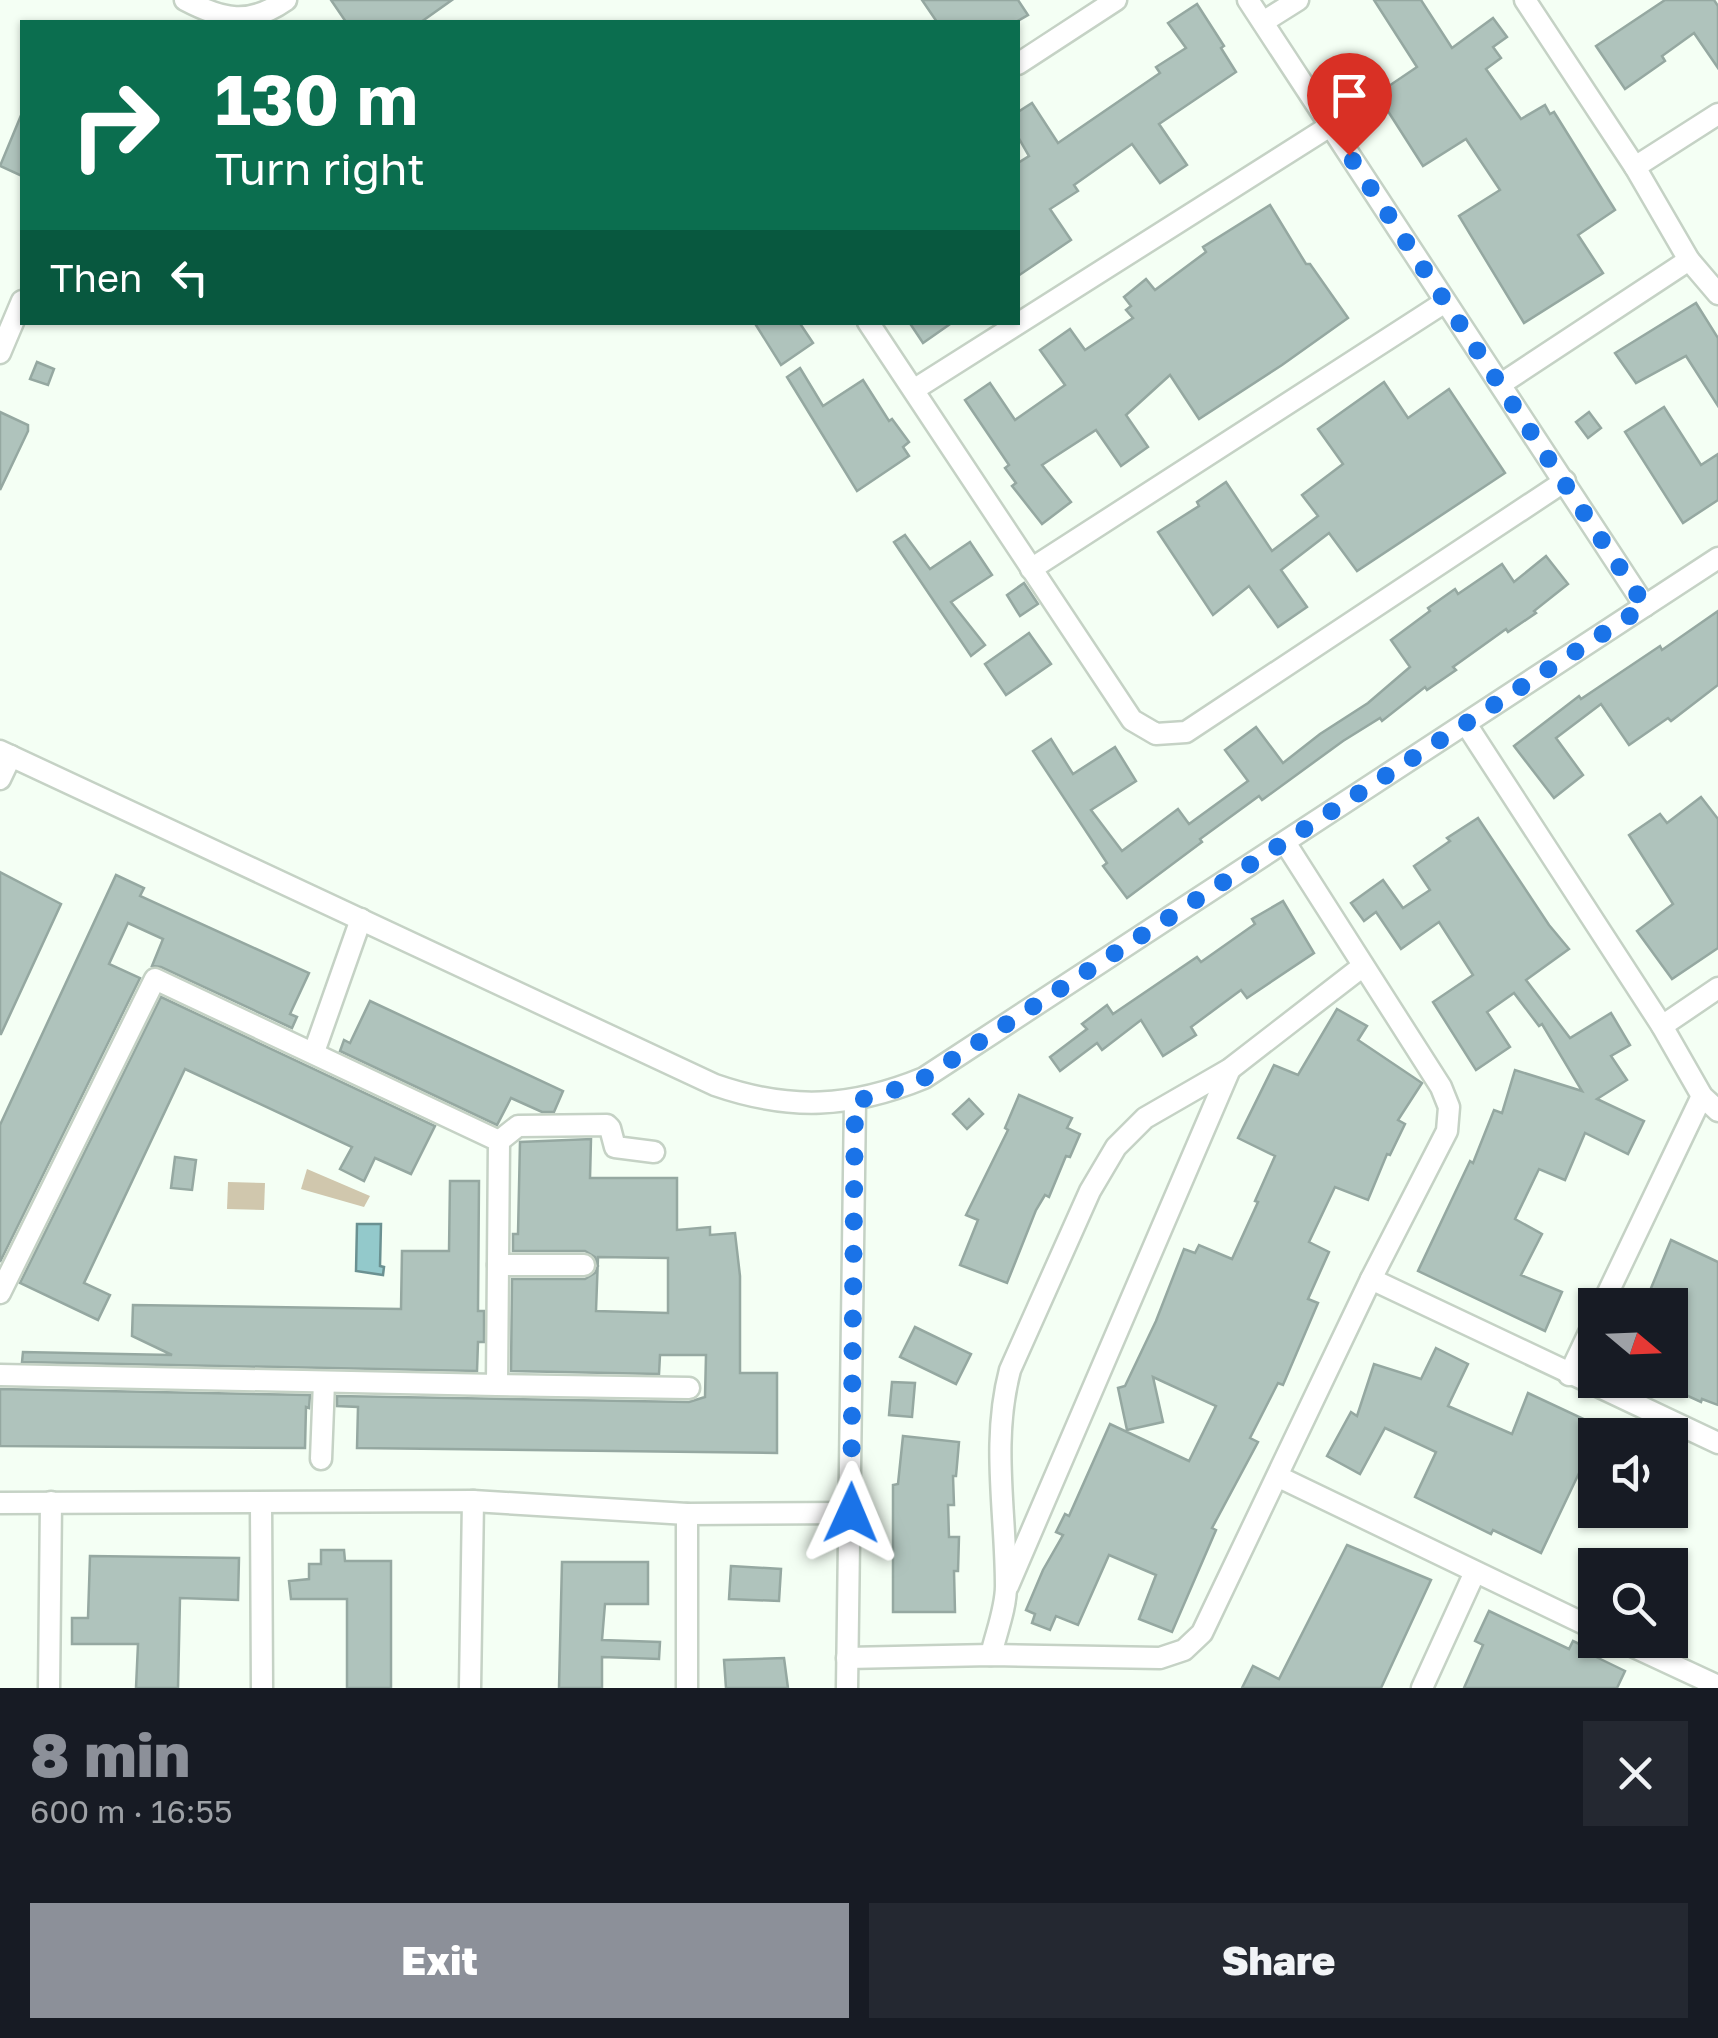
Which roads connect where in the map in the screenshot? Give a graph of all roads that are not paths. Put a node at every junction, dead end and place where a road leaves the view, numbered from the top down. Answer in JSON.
{"nodes":[{"id":1,"x":185,"y":0,"type":"edge"},
{"id":2,"x":286,"y":0,"type":"edge"},
{"id":3,"x":1116,"y":0,"type":"edge"},
{"id":4,"x":1248,"y":0,"type":"edge"},
{"id":5,"x":1298,"y":0,"type":"edge"},
{"id":6,"x":1526,"y":0,"type":"edge"},
{"id":7,"x":1262,"y":22,"type":"junction"},
{"id":8,"x":1020,"y":63,"type":"edge"},
{"id":9,"x":1718,"y":114,"type":"edge"},
{"id":10,"x":1330,"y":126,"type":"junction"},
{"id":11,"x":1635,"y":167,"type":"junction"},
{"id":12,"x":1689,"y":260,"type":"junction"},
{"id":13,"x":1718,"y":294,"type":"edge"},
{"id":14,"x":1445,"y":302,"type":"junction"},
{"id":15,"x":20,"y":306,"type":"edge"},
{"id":16,"x":1020,"y":322,"type":"edge"},
{"id":17,"x":870,"y":325,"type":"edge"},
{"id":18,"x":1016,"y":325,"type":"edge"},
{"id":19,"x":0,"y":353,"type":"edge"},
{"id":20,"x":1501,"y":384,"type":"junction"},
{"id":21,"x":915,"y":389,"type":"junction"},
{"id":22,"x":1565,"y":481,"type":"junction"},
{"id":23,"x":1718,"y":558,"type":"edge"},
{"id":24,"x":1030,"y":569,"type":"junction"},
{"id":25,"x":1645,"y":606,"type":"junction"},
{"id":26,"x":1466,"y":724,"type":"junction"},
{"id":27,"x":5,"y":754,"type":"edge"},
{"id":28,"x":0,"y":778,"type":"edge"},
{"id":29,"x":1286,"y":844,"type":"junction"},
{"id":30,"x":361,"y":919,"type":"junction"},
{"id":31,"x":1363,"y":966,"type":"junction"},
{"id":32,"x":1718,"y":988,"type":"edge"},
{"id":33,"x":1662,"y":1026,"type":"junction"},
{"id":34,"x":314,"y":1052,"type":"junction"},
{"id":35,"x":1230,"y":1069,"type":"junction"},
{"id":36,"x":1702,"y":1096,"type":"junction"},
{"id":37,"x":855,"y":1101,"type":"junction"},
{"id":38,"x":1718,"y":1111,"type":"edge"},
{"id":39,"x":499,"y":1140,"type":"junction"},
{"id":40,"x":654,"y":1152,"type":"dead end"},
{"id":41,"x":498,"y":1265,"type":"junction"},
{"id":42,"x":584,"y":1265,"type":"dead end"},
{"id":43,"x":1371,"y":1280,"type":"junction"},
{"id":44,"x":1610,"y":1288,"type":"edge"},
{"id":45,"x":0,"y":1293,"type":"edge"},
{"id":46,"x":1578,"y":1356,"type":"edge"},
{"id":47,"x":1569,"y":1375,"type":"junction"},
{"id":48,"x":0,"y":1376,"type":"edge"},
{"id":49,"x":324,"y":1382,"type":"junction"},
{"id":50,"x":497,"y":1385,"type":"junction"},
{"id":51,"x":689,"y":1388,"type":"dead end"},
{"id":52,"x":1718,"y":1443,"type":"edge"},
{"id":53,"x":321,"y":1458,"type":"dead end"},
{"id":54,"x":1280,"y":1477,"type":"junction"},
{"id":55,"x":473,"y":1501,"type":"junction"},
{"id":56,"x":51,"y":1502,"type":"junction"},
{"id":57,"x":0,"y":1503,"type":"edge"},
{"id":58,"x":261,"y":1503,"type":"junction"},
{"id":59,"x":851,"y":1513,"type":"junction"},
{"id":60,"x":687,"y":1514,"type":"junction"},
{"id":61,"x":1474,"y":1572,"type":"junction"},
{"id":62,"x":1006,"y":1591,"type":"junction"},
{"id":63,"x":1578,"y":1621,"type":"edge"},
{"id":64,"x":991,"y":1655,"type":"junction"},
{"id":65,"x":847,"y":1658,"type":"junction"},
{"id":66,"x":1645,"y":1658,"type":"edge"},
{"id":67,"x":1674,"y":1678,"type":"edge"},
{"id":68,"x":1718,"y":1686,"type":"edge"},
{"id":69,"x":50,"y":1688,"type":"edge"},
{"id":70,"x":262,"y":1688,"type":"edge"},
{"id":71,"x":470,"y":1688,"type":"edge"},
{"id":72,"x":687,"y":1688,"type":"edge"},
{"id":73,"x":847,"y":1688,"type":"edge"},
{"id":74,"x":1422,"y":1688,"type":"edge"}],
"edges":[{"from":1,"to":2,"type":"street"},
{"from":3,"to":8,"type":"street"},
{"from":4,"to":7,"type":"street"},
{"from":5,"to":7,"type":"street"},
{"from":6,"to":11,"type":"street"},
{"from":7,"to":10,"type":"street"},
{"from":9,"to":11,"type":"street"},
{"from":10,"to":14,"type":"street"},
{"from":10,"to":16,"type":"street"},
{"from":11,"to":12,"type":"street"},
{"from":12,"to":13,"type":"street"},
{"from":12,"to":20,"type":"street"},
{"from":14,"to":20,"type":"street"},
{"from":14,"to":24,"type":"street"},
{"from":15,"to":19,"type":"street"},
{"from":17,"to":21,"type":"street"},
{"from":18,"to":21,"type":"street"},
{"from":20,"to":22,"type":"street"},
{"from":21,"to":24,"type":"street"},
{"from":22,"to":24,"type":"street"},
{"from":22,"to":25,"type":"street"},
{"from":23,"to":25,"type":"street"},
{"from":25,"to":26,"type":"street"},
{"from":26,"to":29,"type":"street"},
{"from":26,"to":33,"type":"street"},
{"from":27,"to":28,"type":"street"},
{"from":27,"to":30,"type":"street"},
{"from":29,"to":31,"type":"street"},
{"from":29,"to":37,"type":"street"},
{"from":30,"to":34,"type":"street"},
{"from":30,"to":37,"type":"street"},
{"from":31,"to":35,"type":"street"},
{"from":31,"to":43,"type":"street"},
{"from":32,"to":33,"type":"street"},
{"from":33,"to":36,"type":"street"},
{"from":34,"to":39,"type":"street"},
{"from":34,"to":45,"type":"street"},
{"from":35,"to":62,"type":"street"},
{"from":35,"to":62,"type":"street"},
{"from":36,"to":38,"type":"street"},
{"from":36,"to":44,"type":"street"},
{"from":37,"to":59,"type":"street"},
{"from":39,"to":40,"type":"street"},
{"from":39,"to":41,"type":"street"},
{"from":41,"to":42,"type":"street"},
{"from":41,"to":50,"type":"street"},
{"from":43,"to":47,"type":"street"},
{"from":43,"to":54,"type":"street"},
{"from":46,"to":47,"type":"street"},
{"from":47,"to":52,"type":"street"},
{"from":48,"to":49,"type":"street"},
{"from":49,"to":50,"type":"street"},
{"from":49,"to":53,"type":"street"},
{"from":50,"to":51,"type":"street"},
{"from":54,"to":61,"type":"street"},
{"from":54,"to":64,"type":"street"},
{"from":55,"to":58,"type":"street"},
{"from":55,"to":60,"type":"street"},
{"from":55,"to":71,"type":"street"},
{"from":56,"to":57,"type":"street"},
{"from":56,"to":58,"type":"street"},
{"from":56,"to":69,"type":"street"},
{"from":58,"to":70,"type":"street"},
{"from":59,"to":60,"type":"street"},
{"from":59,"to":65,"type":"street"},
{"from":60,"to":72,"type":"street"},
{"from":61,"to":63,"type":"street"},
{"from":61,"to":74,"type":"street"},
{"from":62,"to":64,"type":"street"},
{"from":64,"to":65,"type":"street"},
{"from":65,"to":73,"type":"street"},
{"from":66,"to":67,"type":"street"},
{"from":67,"to":68,"type":"street"}]}
